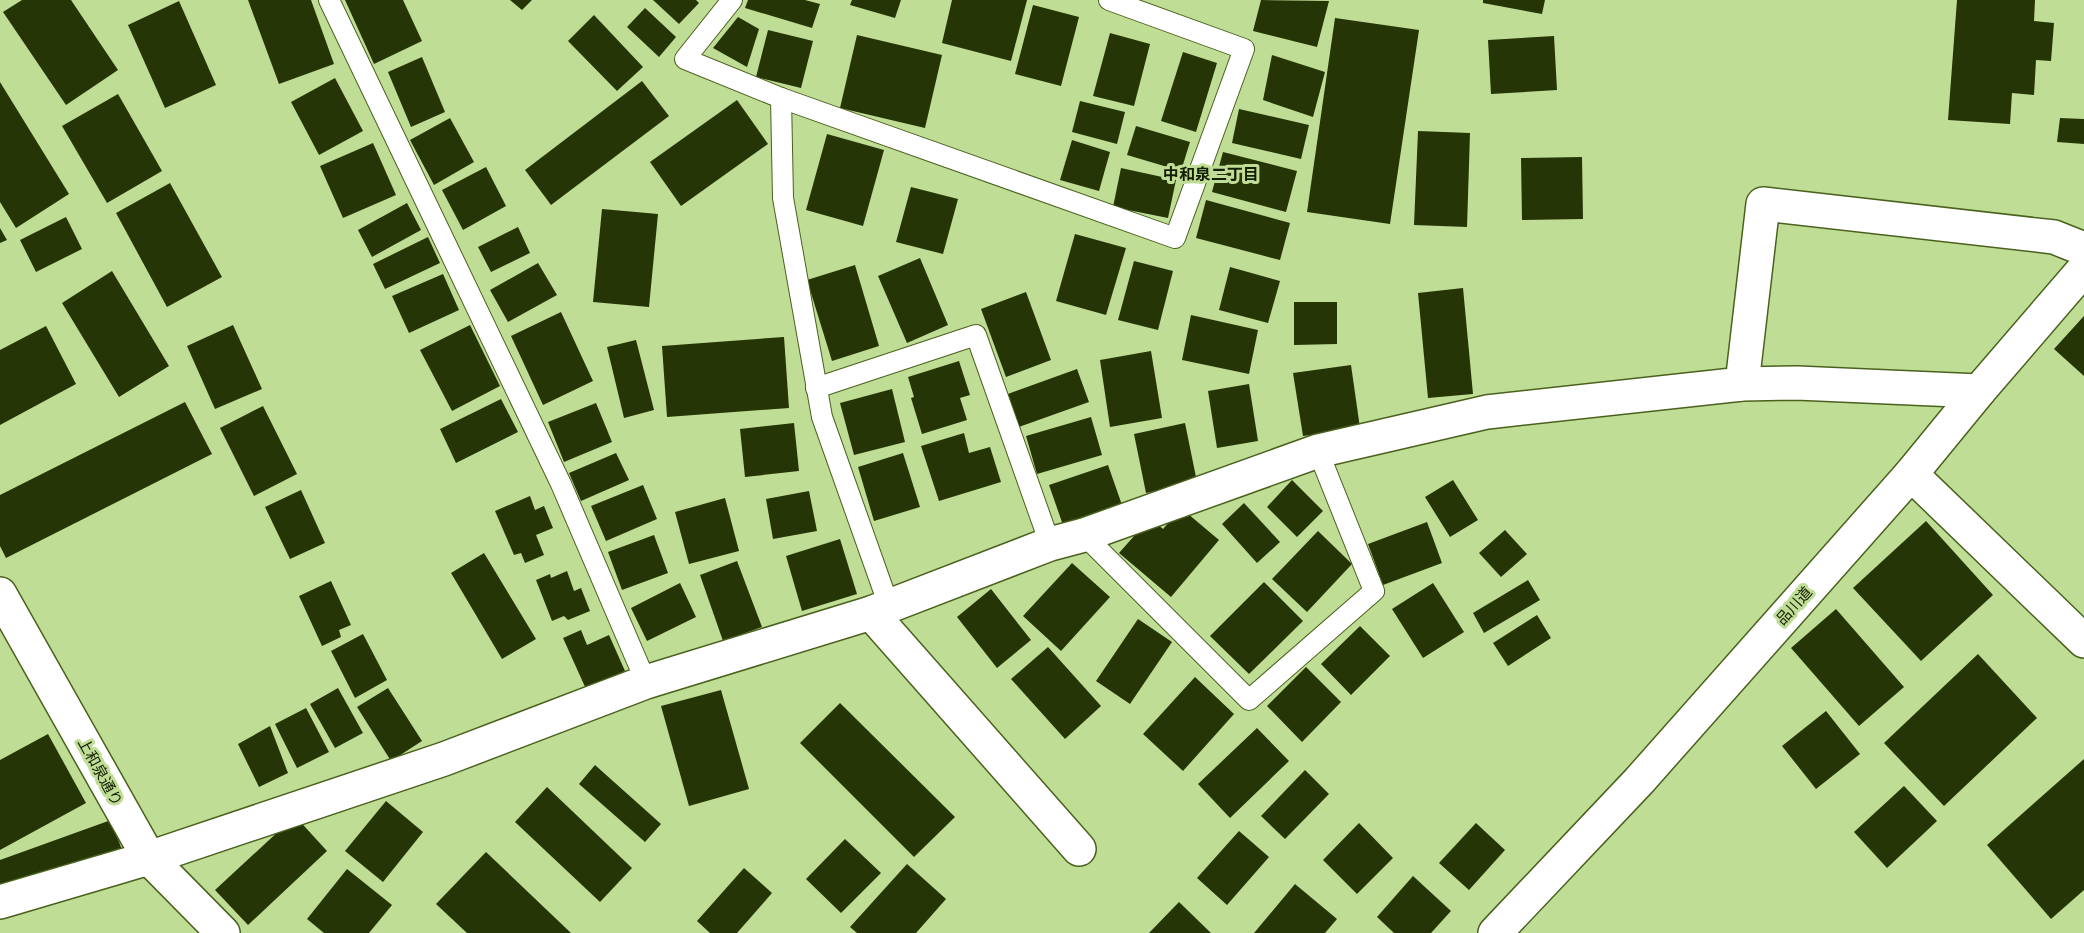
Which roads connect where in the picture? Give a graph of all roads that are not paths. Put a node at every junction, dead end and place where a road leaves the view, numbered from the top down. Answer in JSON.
{"nodes":[{"id":1,"x":329,"y":0,"type":"edge"},
{"id":2,"x":732,"y":0,"type":"edge"},
{"id":3,"x":1109,"y":0,"type":"edge"},
{"id":4,"x":781,"y":98,"type":"junction"},
{"id":5,"x":2084,"y":249,"type":"edge"},
{"id":6,"x":2084,"y":269,"type":"edge"},
{"id":7,"x":1742,"y":384,"type":"junction"},
{"id":8,"x":816,"y":388,"type":"junction"},
{"id":9,"x":1979,"y":391,"type":"junction"},
{"id":10,"x":1318,"y":451,"type":"junction"},
{"id":11,"x":1911,"y":474,"type":"junction"},
{"id":12,"x":1084,"y":535,"type":"junction"},
{"id":13,"x":1050,"y":544,"type":"junction"},
{"id":14,"x":0,"y":594,"type":"edge"},
{"id":15,"x":880,"y":610,"type":"junction"},
{"id":16,"x":2084,"y":641,"type":"edge"},
{"id":17,"x":646,"y":682,"type":"junction"},
{"id":18,"x":1079,"y":849,"type":"dead end"},
{"id":19,"x":148,"y":858,"type":"junction"},
{"id":20,"x":0,"y":902,"type":"edge"},
{"id":21,"x":1509,"y":928,"type":"edge"},
{"id":22,"x":223,"y":933,"type":"edge"}],
"edges":[{"from":1,"to":17,"type":"lane"},
{"from":2,"to":4,"type":"lane"},
{"from":3,"to":4,"type":"lane"},
{"from":4,"to":8,"type":"lane"},
{"from":5,"to":7,"type":"street"},
{"from":6,"to":9,"type":"street","name":"品川道"},
{"from":7,"to":9,"type":"street"},
{"from":7,"to":10,"type":"street"},
{"from":8,"to":13,"type":"lane"},
{"from":8,"to":15,"type":"lane"},
{"from":9,"to":11,"type":"street","name":"品川道"},
{"from":10,"to":12,"type":"street"},
{"from":10,"to":12,"type":"lane"},
{"from":11,"to":16,"type":"street"},
{"from":11,"to":21,"type":"street","name":"品川道"},
{"from":12,"to":13,"type":"street"},
{"from":13,"to":15,"type":"street"},
{"from":14,"to":19,"type":"street","name":"上和泉通り"},
{"from":15,"to":17,"type":"street"},
{"from":15,"to":18,"type":"street"},
{"from":17,"to":19,"type":"street"},
{"from":19,"to":20,"type":"street"},
{"from":19,"to":22,"type":"street","name":"上和泉通り"}]}
